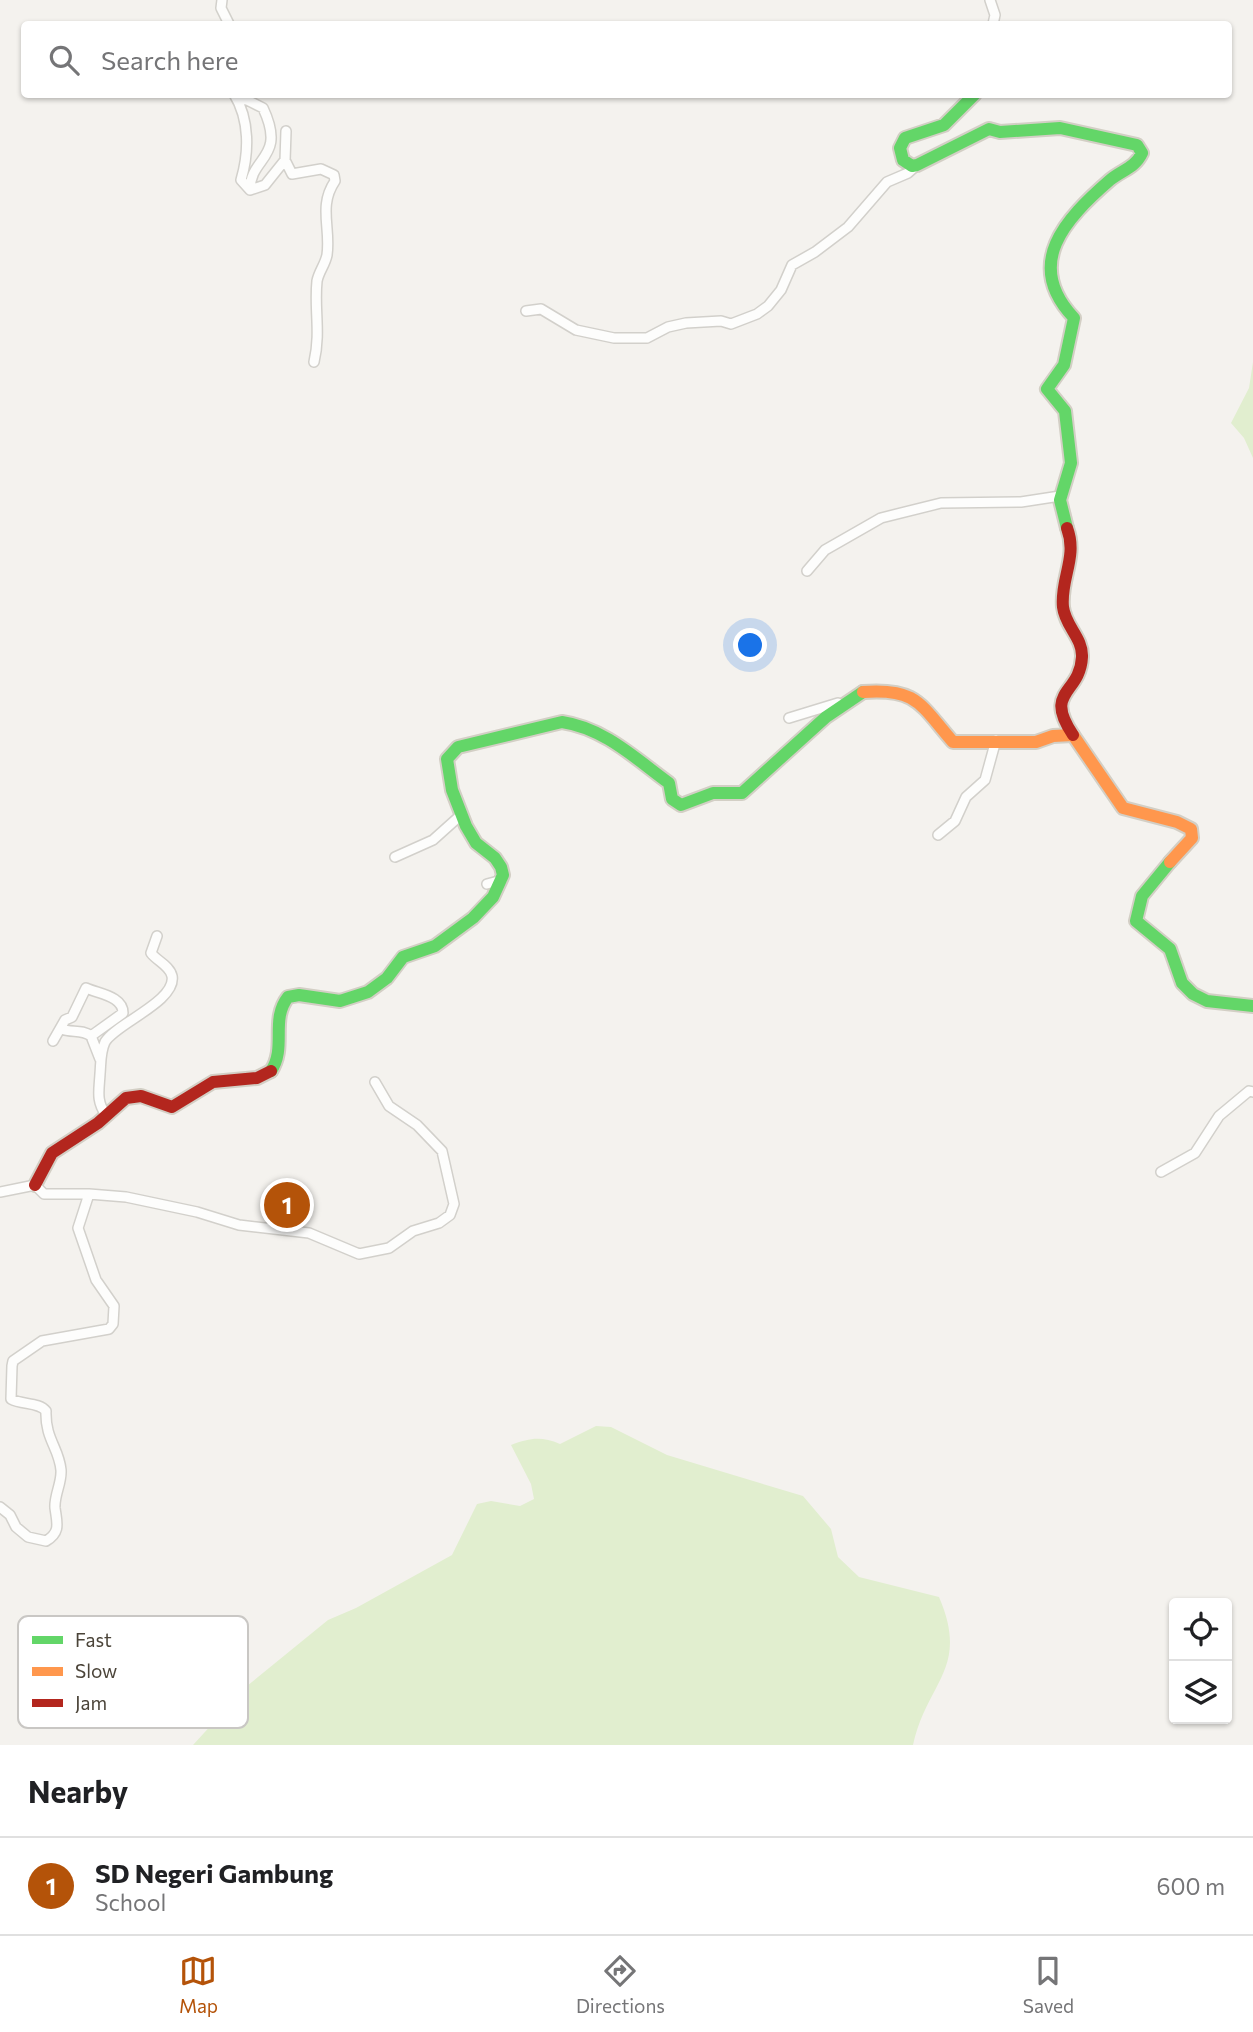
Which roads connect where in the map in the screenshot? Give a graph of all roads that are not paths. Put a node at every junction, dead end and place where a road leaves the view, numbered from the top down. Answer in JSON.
{"nodes":[{"id":1,"x":222,"y":0,"type":"edge"},
{"id":2,"x":990,"y":0,"type":"edge"},
{"id":3,"x":227,"y":21,"type":"edge"},
{"id":4,"x":994,"y":21,"type":"edge"},
{"id":5,"x":235,"y":98,"type":"edge"},
{"id":6,"x":239,"y":98,"type":"edge"},
{"id":7,"x":971,"y":98,"type":"edge"},
{"id":8,"x":286,"y":131,"type":"dead end"},
{"id":9,"x":285,"y":161,"type":"junction"},
{"id":10,"x":917,"y":165,"type":"junction"},
{"id":11,"x":250,"y":190,"type":"junction"},
{"id":12,"x":526,"y":311,"type":"dead end"},
{"id":13,"x":314,"y":362,"type":"dead end"},
{"id":14,"x":1060,"y":496,"type":"junction"},
{"id":15,"x":807,"y":571,"type":"dead end"},
{"id":16,"x":861,"y":692,"type":"junction"},
{"id":17,"x":789,"y":718,"type":"dead end"},
{"id":18,"x":1073,"y":735,"type":"junction"},
{"id":19,"x":996,"y":740,"type":"junction"},
{"id":20,"x":462,"y":814,"type":"junction"},
{"id":21,"x":937,"y":835,"type":"dead end"},
{"id":22,"x":395,"y":857,"type":"dead end"},
{"id":23,"x":502,"y":880,"type":"junction"},
{"id":24,"x":487,"y":884,"type":"dead end"},
{"id":25,"x":157,"y":936,"type":"dead end"},
{"id":26,"x":1253,"y":1006,"type":"edge"},
{"id":27,"x":61,"y":1029,"type":"junction"},
{"id":28,"x":91,"y":1036,"type":"junction"},
{"id":29,"x":53,"y":1041,"type":"dead end"},
{"id":30,"x":100,"y":1059,"type":"junction"},
{"id":31,"x":375,"y":1082,"type":"dead end"},
{"id":32,"x":1253,"y":1092,"type":"edge"},
{"id":33,"x":106,"y":1115,"type":"junction"},
{"id":34,"x":1161,"y":1172,"type":"dead end"},
{"id":35,"x":35,"y":1185,"type":"junction"},
{"id":36,"x":0,"y":1192,"type":"edge"},
{"id":37,"x":88,"y":1197,"type":"junction"},
{"id":38,"x":0,"y":1507,"type":"edge"}],
"edges":[{"from":1,"to":3,"type":"street"},
{"from":2,"to":4,"type":"street"},
{"from":5,"to":11,"type":"street"},
{"from":6,"to":11,"type":"street"},
{"from":7,"to":10,"type":"street"},
{"from":8,"to":9,"type":"street"},
{"from":9,"to":11,"type":"street"},
{"from":9,"to":13,"type":"street"},
{"from":10,"to":12,"type":"street"},
{"from":10,"to":14,"type":"street"},
{"from":14,"to":15,"type":"street"},
{"from":14,"to":18,"type":"street"},
{"from":16,"to":17,"type":"street"},
{"from":16,"to":19,"type":"street"},
{"from":16,"to":20,"type":"street"},
{"from":18,"to":19,"type":"street"},
{"from":18,"to":26,"type":"street"},
{"from":19,"to":21,"type":"street"},
{"from":20,"to":22,"type":"street"},
{"from":20,"to":23,"type":"street"},
{"from":23,"to":24,"type":"street"},
{"from":23,"to":33,"type":"street"},
{"from":25,"to":30,"type":"street"},
{"from":27,"to":28,"type":"street"},
{"from":27,"to":28,"type":"street"},
{"from":27,"to":29,"type":"street"},
{"from":28,"to":30,"type":"street"},
{"from":30,"to":33,"type":"street"},
{"from":31,"to":37,"type":"street"},
{"from":32,"to":34,"type":"street"},
{"from":33,"to":35,"type":"street"},
{"from":35,"to":36,"type":"street"},
{"from":35,"to":37,"type":"street"},
{"from":37,"to":38,"type":"street"}]}
